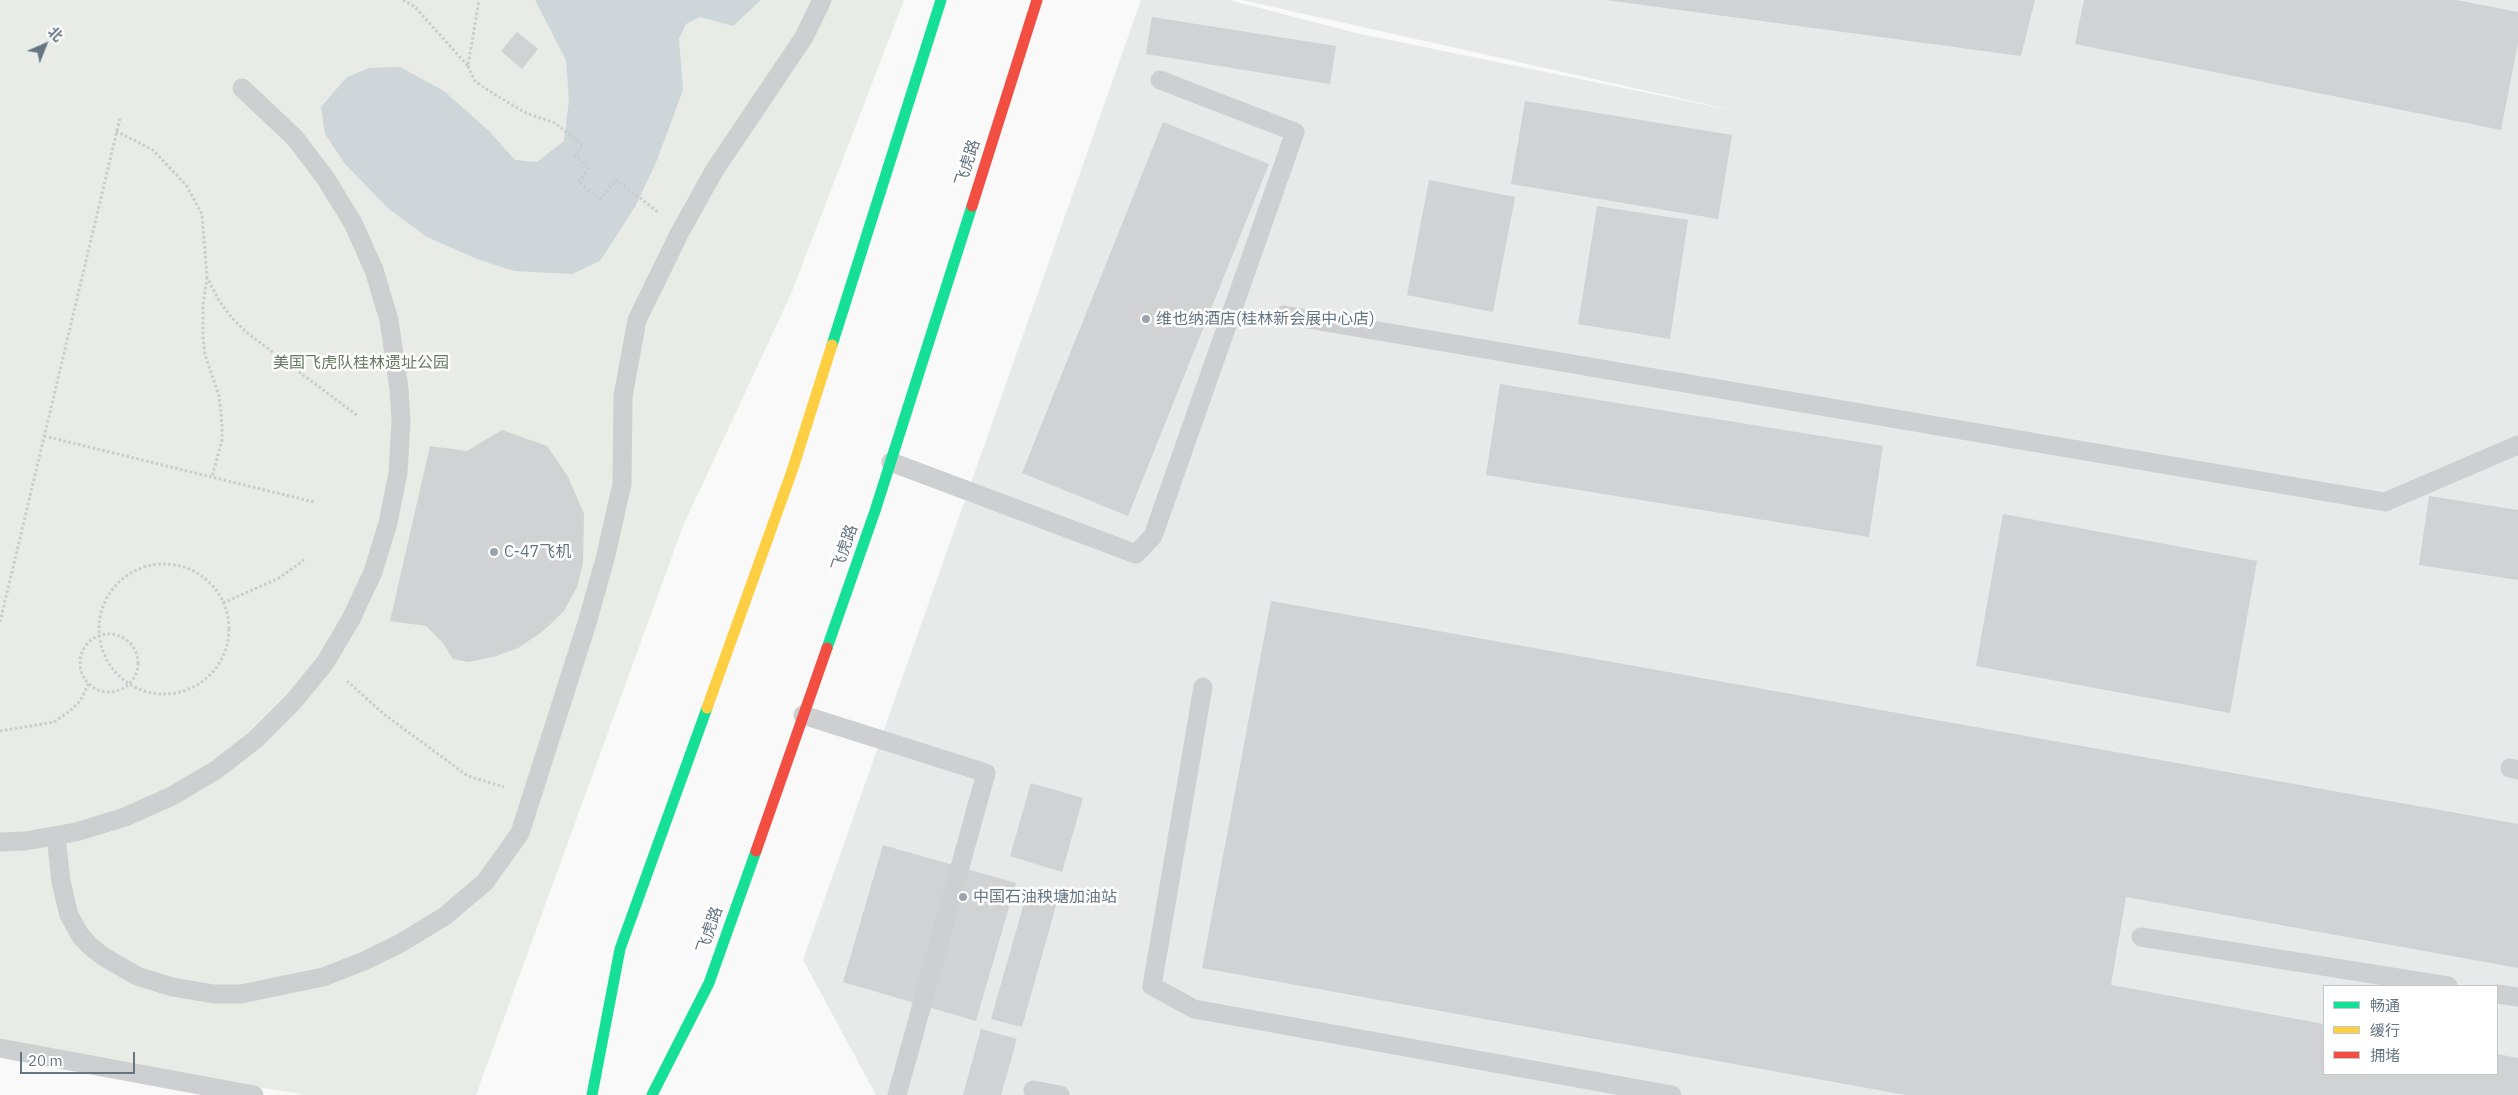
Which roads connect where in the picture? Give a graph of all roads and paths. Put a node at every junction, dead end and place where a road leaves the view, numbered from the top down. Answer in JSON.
{"nodes":[{"id":1,"x":403,"y":0,"type":"edge"},
{"id":2,"x":479,"y":0,"type":"edge"},
{"id":3,"x":822,"y":0,"type":"edge"},
{"id":4,"x":941,"y":0,"type":"edge"},
{"id":5,"x":1037,"y":0,"type":"edge"},
{"id":6,"x":468,"y":66,"type":"junction"},
{"id":7,"x":1160,"y":80,"type":"dead end"},
{"id":8,"x":242,"y":88,"type":"dead end"},
{"id":9,"x":120,"y":118,"type":"dead end"},
{"id":10,"x":116,"y":131,"type":"junction"},
{"id":11,"x":681,"y":230,"type":"junction"},
{"id":12,"x":207,"y":277,"type":"junction"},
{"id":13,"x":1284,"y":315,"type":"dead end"},
{"id":14,"x":358,"y":416,"type":"dead end"},
{"id":15,"x":44,"y":436,"type":"junction"},
{"id":16,"x":2518,"y":445,"type":"edge"},
{"id":17,"x":890,"y":462,"type":"junction"},
{"id":18,"x":212,"y":477,"type":"junction"},
{"id":19,"x":314,"y":502,"type":"dead end"},
{"id":20,"x":304,"y":560,"type":"dead end"},
{"id":21,"x":223,"y":603,"type":"junction"},
{"id":22,"x":0,"y":622,"type":"edge"},
{"id":23,"x":100,"y":635,"type":"junction"},
{"id":24,"x":325,"y":663,"type":"junction"},
{"id":25,"x":89,"y":683,"type":"junction"},
{"id":26,"x":129,"y":683,"type":"junction"},
{"id":27,"x":1203,"y":687,"type":"dead end"},
{"id":28,"x":803,"y":716,"type":"junction"},
{"id":29,"x":0,"y":731,"type":"edge"},
{"id":30,"x":528,"y":805,"type":"junction"},
{"id":31,"x":56,"y":836,"type":"junction"},
{"id":32,"x":0,"y":842,"type":"edge"},
{"id":33,"x":2141,"y":937,"type":"dead end"},
{"id":34,"x":2442,"y":985,"type":"edge"},
{"id":35,"x":2498,"y":994,"type":"edge"},
{"id":36,"x":2518,"y":997,"type":"edge"},
{"id":37,"x":0,"y":1048,"type":"edge"},
{"id":38,"x":1033,"y":1090,"type":"dead end"},
{"id":39,"x":254,"y":1095,"type":"edge"},
{"id":40,"x":592,"y":1095,"type":"edge"},
{"id":41,"x":652,"y":1095,"type":"edge"},
{"id":42,"x":897,"y":1095,"type":"edge"},
{"id":43,"x":1060,"y":1095,"type":"edge"},
{"id":44,"x":1672,"y":1095,"type":"edge"}],
"edges":[{"from":1,"to":6,"type":"path"},
{"from":2,"to":6,"type":"path"},
{"from":3,"to":11,"type":"lane"},
{"from":4,"to":40,"type":"main road"},
{"from":5,"to":17,"type":"main road","name":"飞虎路"},
{"from":6,"to":11,"type":"path"},
{"from":7,"to":17,"type":"lane"},
{"from":8,"to":24,"type":"lane"},
{"from":9,"to":10,"type":"path"},
{"from":10,"to":12,"type":"path"},
{"from":10,"to":15,"type":"path"},
{"from":11,"to":30,"type":"lane"},
{"from":12,"to":14,"type":"path"},
{"from":12,"to":18,"type":"path"},
{"from":13,"to":16,"type":"lane"},
{"from":15,"to":18,"type":"path"},
{"from":15,"to":22,"type":"path"},
{"from":17,"to":28,"type":"main road","name":"飞虎路"},
{"from":18,"to":19,"type":"path"},
{"from":20,"to":21,"type":"path"},
{"from":21,"to":23,"type":"path"},
{"from":21,"to":26,"type":"path"},
{"from":23,"to":25,"type":"path"},
{"from":23,"to":26,"type":"path"},
{"from":23,"to":26,"type":"path"},
{"from":24,"to":30,"type":"path"},
{"from":24,"to":31,"type":"lane"},
{"from":25,"to":26,"type":"path"},
{"from":25,"to":29,"type":"path"},
{"from":27,"to":44,"type":"lane"},
{"from":28,"to":41,"type":"main road","name":"飞虎路"},
{"from":28,"to":42,"type":"lane"},
{"from":30,"to":31,"type":"lane"},
{"from":31,"to":32,"type":"lane"},
{"from":33,"to":34,"type":"lane"},
{"from":35,"to":36,"type":"lane"},
{"from":37,"to":39,"type":"lane"},
{"from":38,"to":43,"type":"lane"}]}
